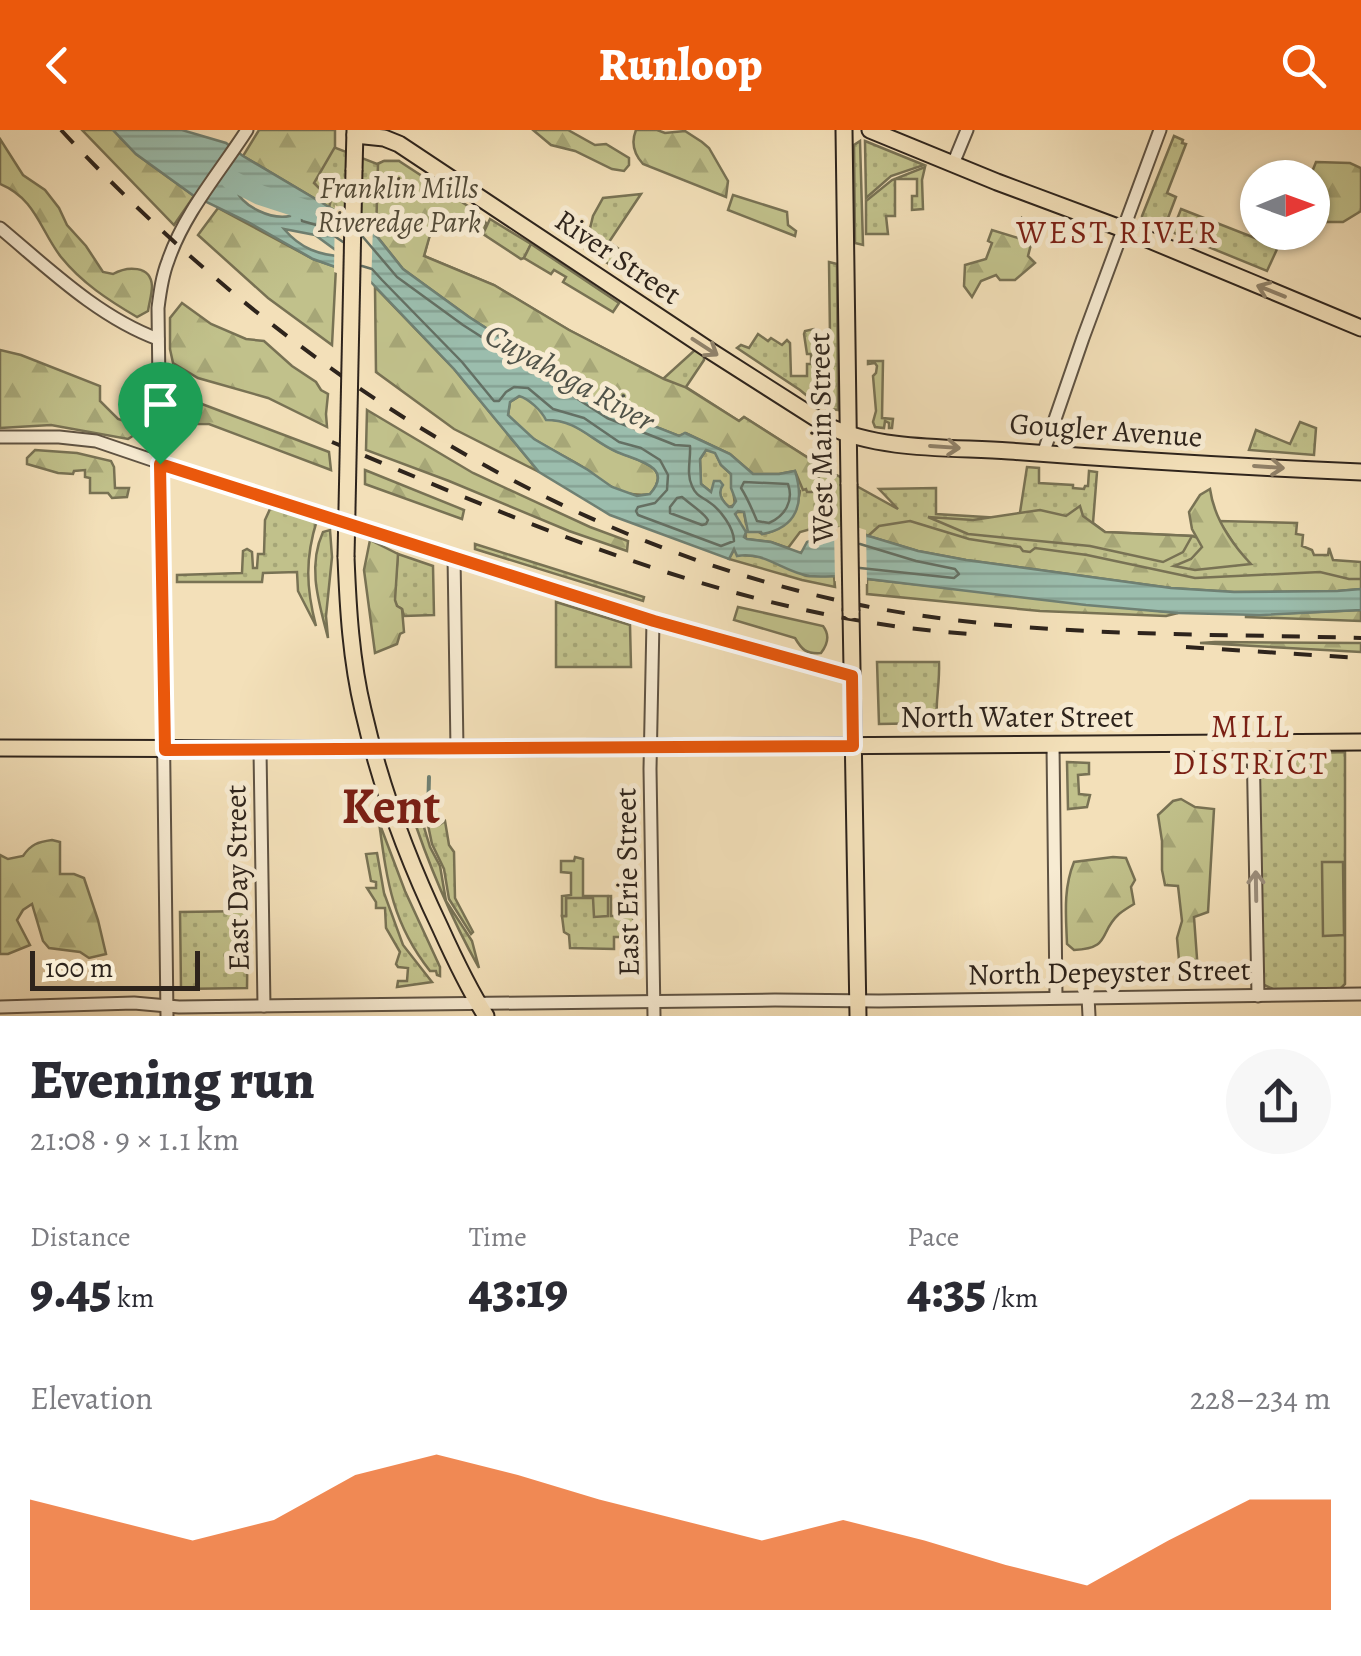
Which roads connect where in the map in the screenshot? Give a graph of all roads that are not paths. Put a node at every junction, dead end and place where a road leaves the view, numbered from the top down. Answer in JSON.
{"nodes":[{"id":1,"x":247,"y":130,"type":"edge"},
{"id":2,"x":844,"y":130,"type":"edge"},
{"id":3,"x":870,"y":130,"type":"edge"},
{"id":4,"x":966,"y":130,"type":"edge"},
{"id":5,"x":1160,"y":130,"type":"edge"},
{"id":6,"x":355,"y":133,"type":"edge"},
{"id":7,"x":953,"y":164,"type":"junction"},
{"id":8,"x":0,"y":228,"type":"edge"},
{"id":9,"x":1123,"y":229,"type":"junction"},
{"id":10,"x":1361,"y":328,"type":"edge"},
{"id":11,"x":158,"y":339,"type":"junction"},
{"id":12,"x":848,"y":435,"type":"junction"},
{"id":13,"x":0,"y":438,"type":"edge"},
{"id":14,"x":1043,"y":454,"type":"junction"},
{"id":15,"x":160,"y":464,"type":"junction"},
{"id":16,"x":1361,"y":472,"type":"edge"},
{"id":17,"x":454,"y":556,"type":"junction"},
{"id":18,"x":654,"y":621,"type":"junction"},
{"id":19,"x":852,"y":676,"type":"junction"},
{"id":20,"x":1254,"y":742,"type":"junction"},
{"id":21,"x":1361,"y":742,"type":"edge"},
{"id":22,"x":1053,"y":744,"type":"junction"},
{"id":23,"x":853,"y":746,"type":"junction"},
{"id":24,"x":0,"y":748,"type":"edge"},
{"id":25,"x":456,"y":748,"type":"junction"},
{"id":26,"x":652,"y":748,"type":"junction"},
{"id":27,"x":374,"y":749,"type":"junction"},
{"id":28,"x":165,"y":750,"type":"junction"},
{"id":29,"x":260,"y":750,"type":"junction"},
{"id":30,"x":1361,"y":994,"type":"edge"},
{"id":31,"x":1258,"y":996,"type":"junction"},
{"id":32,"x":1056,"y":997,"type":"junction"},
{"id":33,"x":1088,"y":997,"type":"junction"},
{"id":34,"x":654,"y":1001,"type":"junction"},
{"id":35,"x":264,"y":1006,"type":"junction"},
{"id":36,"x":0,"y":1008,"type":"edge"},
{"id":37,"x":858,"y":1008,"type":"edge"},
{"id":38,"x":482,"y":1009,"type":"edge"},
{"id":39,"x":167,"y":1011,"type":"edge"},
{"id":40,"x":654,"y":1016,"type":"edge"},
{"id":41,"x":1088,"y":1016,"type":"edge"}],
"edges":[{"from":1,"to":11,"type":"street"},
{"from":2,"to":12,"type":"main road","name":"West Main Street"},
{"from":3,"to":7,"type":"main road"},
{"from":4,"to":7,"type":"street"},
{"from":5,"to":9,"type":"street"},
{"from":6,"to":12,"type":"main road","name":"River Street","one_way":true},
{"from":6,"to":27,"type":"main road","bridge":true},
{"from":7,"to":9,"type":"main road"},
{"from":8,"to":11,"type":"street"},
{"from":10,"to":9,"type":"main road","one_way":true},
{"from":9,"to":14,"type":"street"},
{"from":11,"to":15,"type":"street"},
{"from":12,"to":14,"type":"main road","name":"Gougler Avenue","one_way":true},
{"from":12,"to":19,"type":"main road","name":"West Main Street","bridge":true},
{"from":13,"to":15,"type":"street"},
{"from":14,"to":16,"type":"main road","name":"Gougler Avenue","one_way":true},
{"from":15,"to":17,"type":"street"},
{"from":15,"to":28,"type":"street"},
{"from":17,"to":18,"type":"street"},
{"from":17,"to":25,"type":"street"},
{"from":18,"to":19,"type":"street"},
{"from":18,"to":26,"type":"street","name":"East Erie Street"},
{"from":19,"to":23,"type":"main road","name":"West Main Street"},
{"from":20,"to":21,"type":"main road","name":"North Water Street"},
{"from":20,"to":22,"type":"main road","name":"North Water Street"},
{"from":31,"to":20,"type":"street","one_way":true},
{"from":22,"to":23,"type":"main road","name":"North Water Street"},
{"from":22,"to":32,"type":"street"},
{"from":23,"to":26,"type":"main road","name":"North Water Street"},
{"from":23,"to":37,"type":"main road","name":"West Main Street"},
{"from":24,"to":28,"type":"main road","name":"North Water Street"},
{"from":25,"to":26,"type":"main road","name":"North Water Street"},
{"from":25,"to":27,"type":"main road","name":"North Water Street"},
{"from":26,"to":34,"type":"street","name":"East Erie Street"},
{"from":27,"to":29,"type":"main road","name":"North Water Street"},
{"from":27,"to":38,"type":"main road"},
{"from":28,"to":29,"type":"main road","name":"North Water Street"},
{"from":28,"to":39,"type":"street"},
{"from":29,"to":35,"type":"street","name":"East Day Street"},
{"from":30,"to":31,"type":"street","name":"North Depeyster Street"},
{"from":31,"to":33,"type":"street","name":"North Depeyster Street"},
{"from":32,"to":33,"type":"street","name":"North Depeyster Street"},
{"from":32,"to":37,"type":"street","name":"North Depeyster Street"},
{"from":33,"to":41,"type":"street"},
{"from":34,"to":37,"type":"street","name":"North Depeyster Street"},
{"from":34,"to":38,"type":"street","name":"North Depeyster Street"},
{"from":34,"to":40,"type":"street","name":"East Erie Street"},
{"from":35,"to":38,"type":"street","name":"North Depeyster Street"},
{"from":35,"to":39,"type":"street","name":"North Depeyster Street"},
{"from":36,"to":39,"type":"street","name":"North Depeyster Street"}]}
